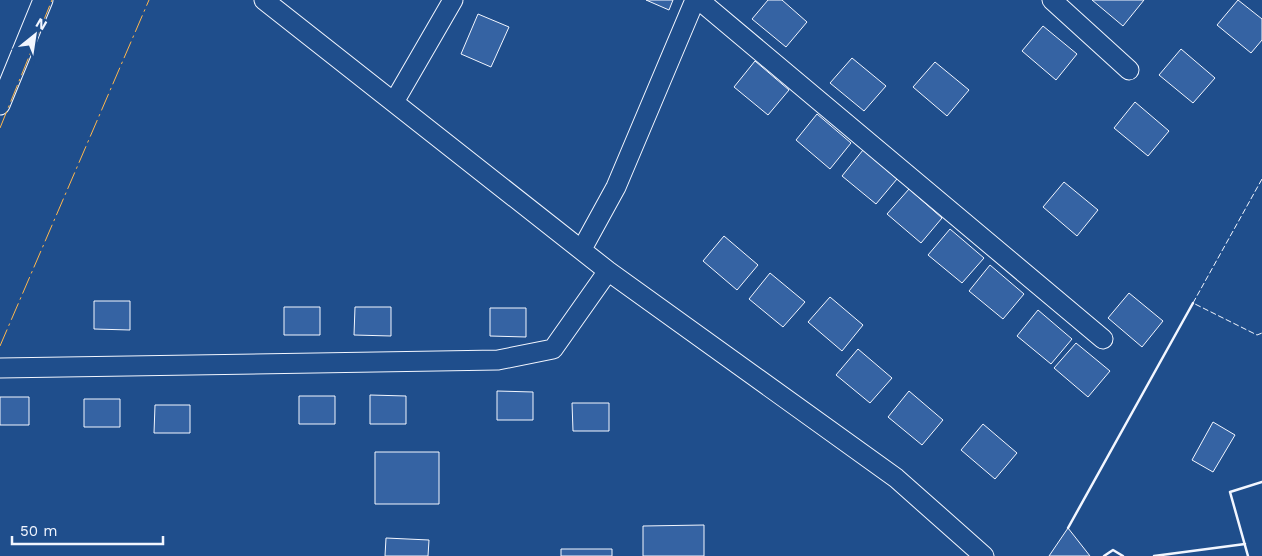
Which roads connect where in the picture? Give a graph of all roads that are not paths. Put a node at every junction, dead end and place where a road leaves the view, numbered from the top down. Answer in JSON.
{"nodes":[{"id":1,"x":43,"y":0,"type":"edge"},
{"id":2,"x":264,"y":0,"type":"edge"},
{"id":3,"x":453,"y":0,"type":"edge"},
{"id":4,"x":697,"y":0,"type":"edge"},
{"id":5,"x":1052,"y":0,"type":"edge"},
{"id":6,"x":1129,"y":70,"type":"dead end"},
{"id":7,"x":394,"y":102,"type":"junction"},
{"id":8,"x":0,"y":105,"type":"edge"},
{"id":9,"x":582,"y":250,"type":"junction"},
{"id":10,"x":608,"y":271,"type":"junction"},
{"id":11,"x":1102,"y":339,"type":"dead end"},
{"id":12,"x":0,"y":368,"type":"edge"},
{"id":13,"x":984,"y":556,"type":"edge"}],
"edges":[{"from":1,"to":8,"type":"street"},
{"from":2,"to":7,"type":"street"},
{"from":3,"to":7,"type":"street"},
{"from":4,"to":9,"type":"street"},
{"from":4,"to":11,"type":"street"},
{"from":5,"to":6,"type":"street"},
{"from":7,"to":9,"type":"street"},
{"from":9,"to":10,"type":"street"},
{"from":10,"to":12,"type":"street"},
{"from":10,"to":13,"type":"street"}]}
